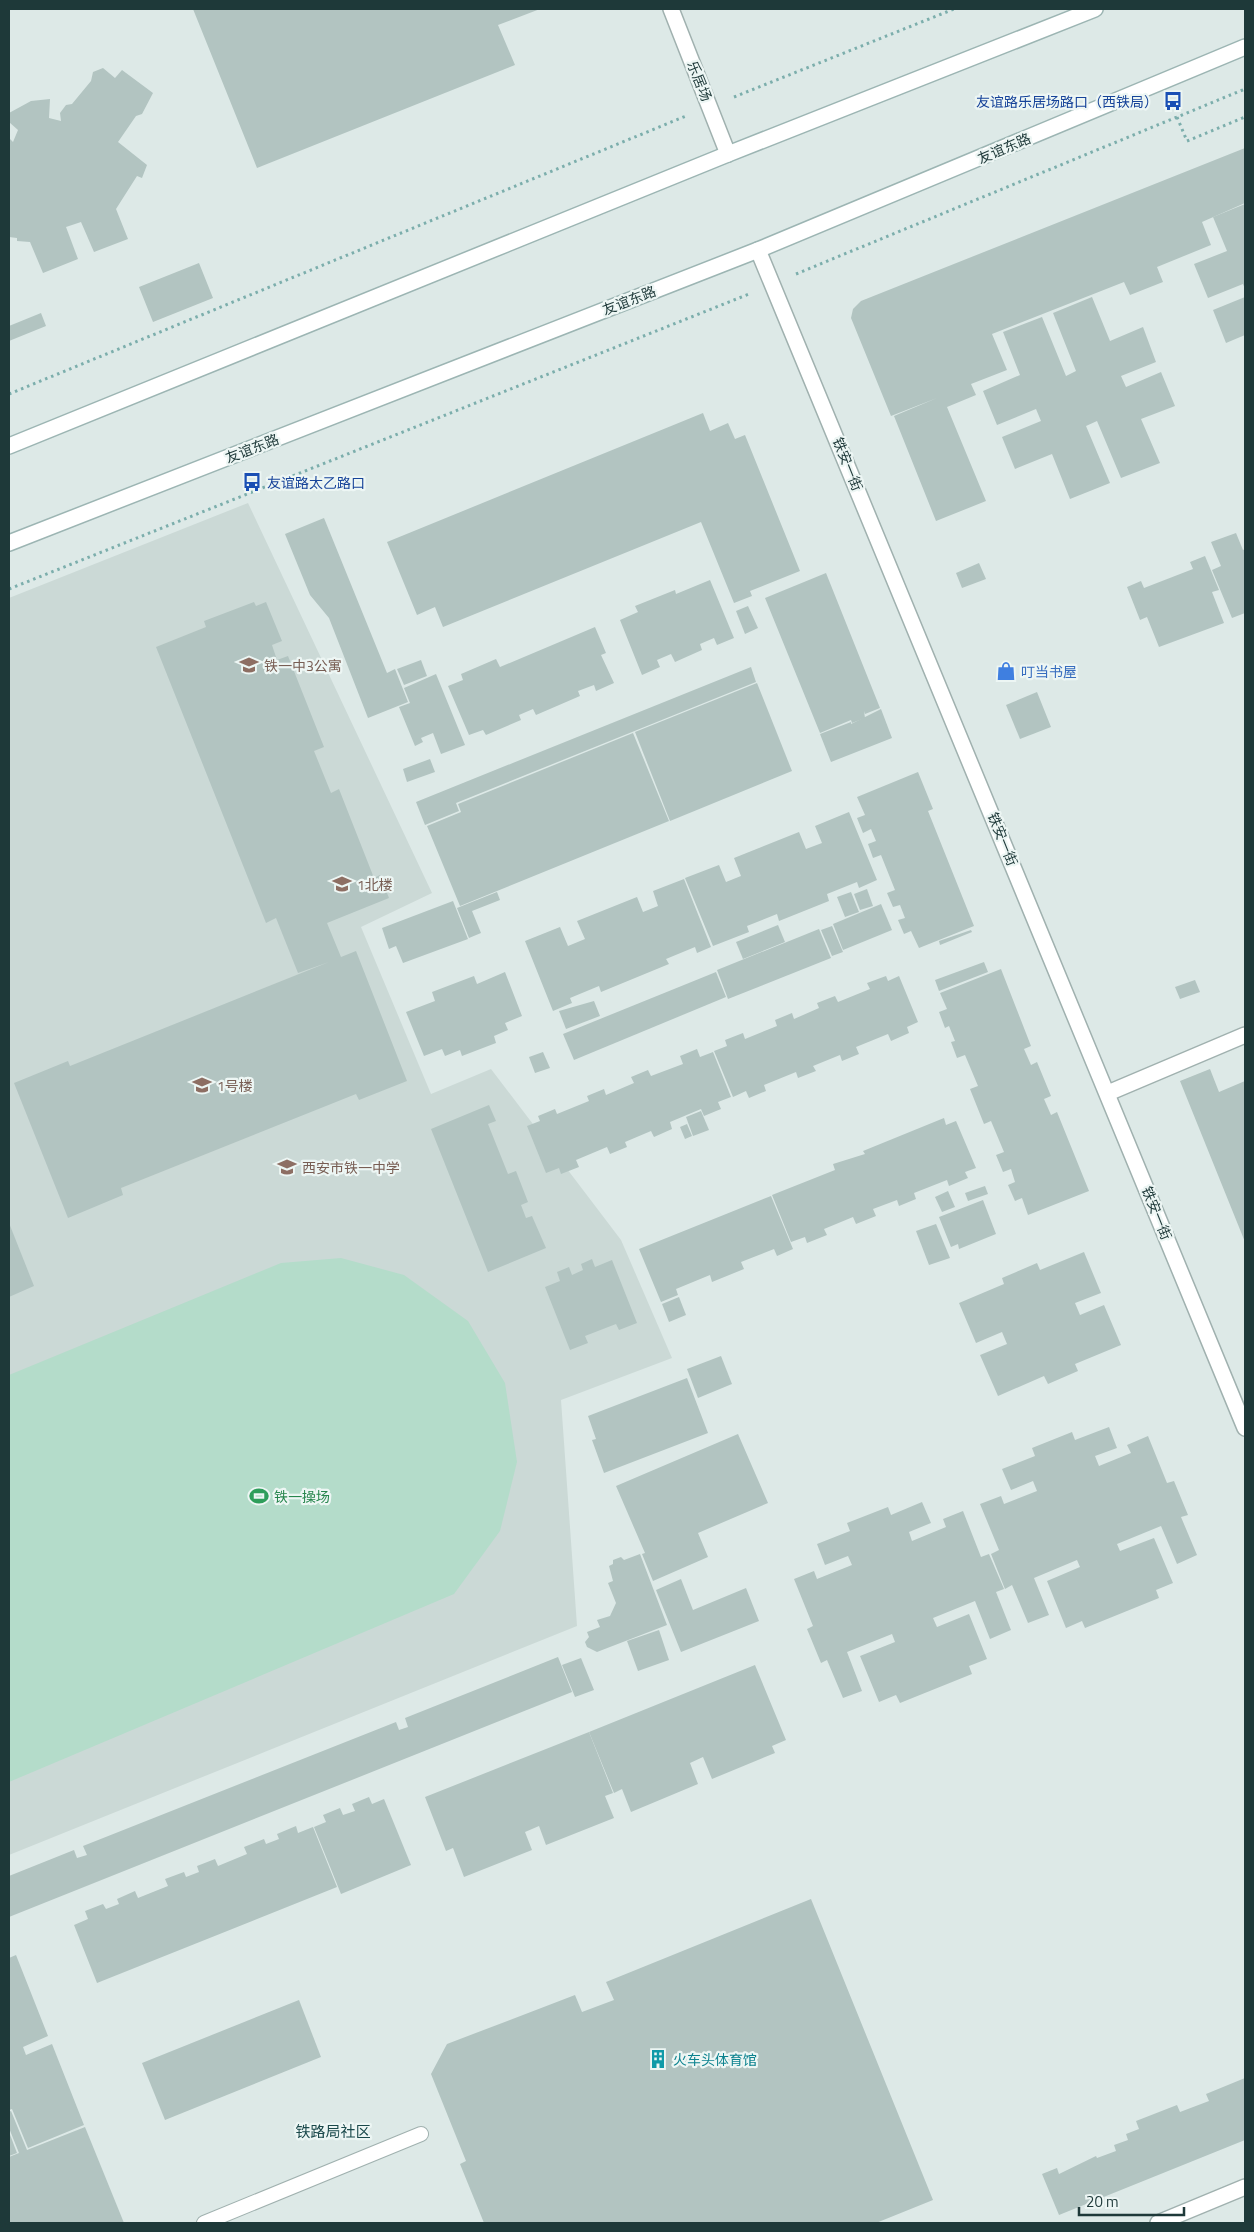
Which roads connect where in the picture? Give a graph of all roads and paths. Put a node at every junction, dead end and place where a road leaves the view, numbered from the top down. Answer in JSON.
{"nodes":[{"id":1,"x":671,"y":9,"type":"edge"},
{"id":2,"x":954,"y":9,"type":"edge"},
{"id":3,"x":1094,"y":9,"type":"edge"},
{"id":4,"x":1245,"y":47,"type":"edge"},
{"id":5,"x":1245,"y":89,"type":"edge"},
{"id":6,"x":710,"y":106,"type":"junction"},
{"id":7,"x":1177,"y":117,"type":"junction"},
{"id":8,"x":1245,"y":117,"type":"edge"},
{"id":9,"x":728,"y":154,"type":"junction"},
{"id":10,"x":758,"y":250,"type":"junction"},
{"id":11,"x":773,"y":284,"type":"junction"},
{"id":12,"x":9,"y":394,"type":"edge"},
{"id":13,"x":9,"y":446,"type":"edge"},
{"id":14,"x":9,"y":544,"type":"edge"},
{"id":15,"x":9,"y":589,"type":"edge"},
{"id":16,"x":1245,"y":1035,"type":"edge"},
{"id":17,"x":1108,"y":1093,"type":"junction"},
{"id":18,"x":1245,"y":1428,"type":"edge"},
{"id":19,"x":421,"y":2134,"type":"dead end"},
{"id":20,"x":1245,"y":2187,"type":"edge"},
{"id":21,"x":204,"y":2223,"type":"edge"},
{"id":22,"x":1158,"y":2223,"type":"edge"}],
"edges":[{"from":1,"to":6,"type":"main road","name":"乐居场"},
{"from":2,"to":6,"type":"path"},
{"from":3,"to":9,"type":"main road"},
{"from":4,"to":10,"type":"main road","name":"友谊东路"},
{"from":5,"to":7,"type":"path"},
{"from":6,"to":9,"type":"main road","name":"乐居场"},
{"from":6,"to":12,"type":"path"},
{"from":7,"to":8,"type":"path"},
{"from":7,"to":11,"type":"path"},
{"from":9,"to":13,"type":"main road"},
{"from":10,"to":11,"type":"main road","name":"铁安一街"},
{"from":10,"to":14,"type":"main road","name":"友谊东路"},
{"from":11,"to":15,"type":"path"},
{"from":11,"to":17,"type":"main road","name":"铁安一街"},
{"from":16,"to":17,"type":"main road"},
{"from":17,"to":18,"type":"main road","name":"铁安一街"},
{"from":19,"to":21,"type":"lane"},
{"from":20,"to":22,"type":"main road"}]}
